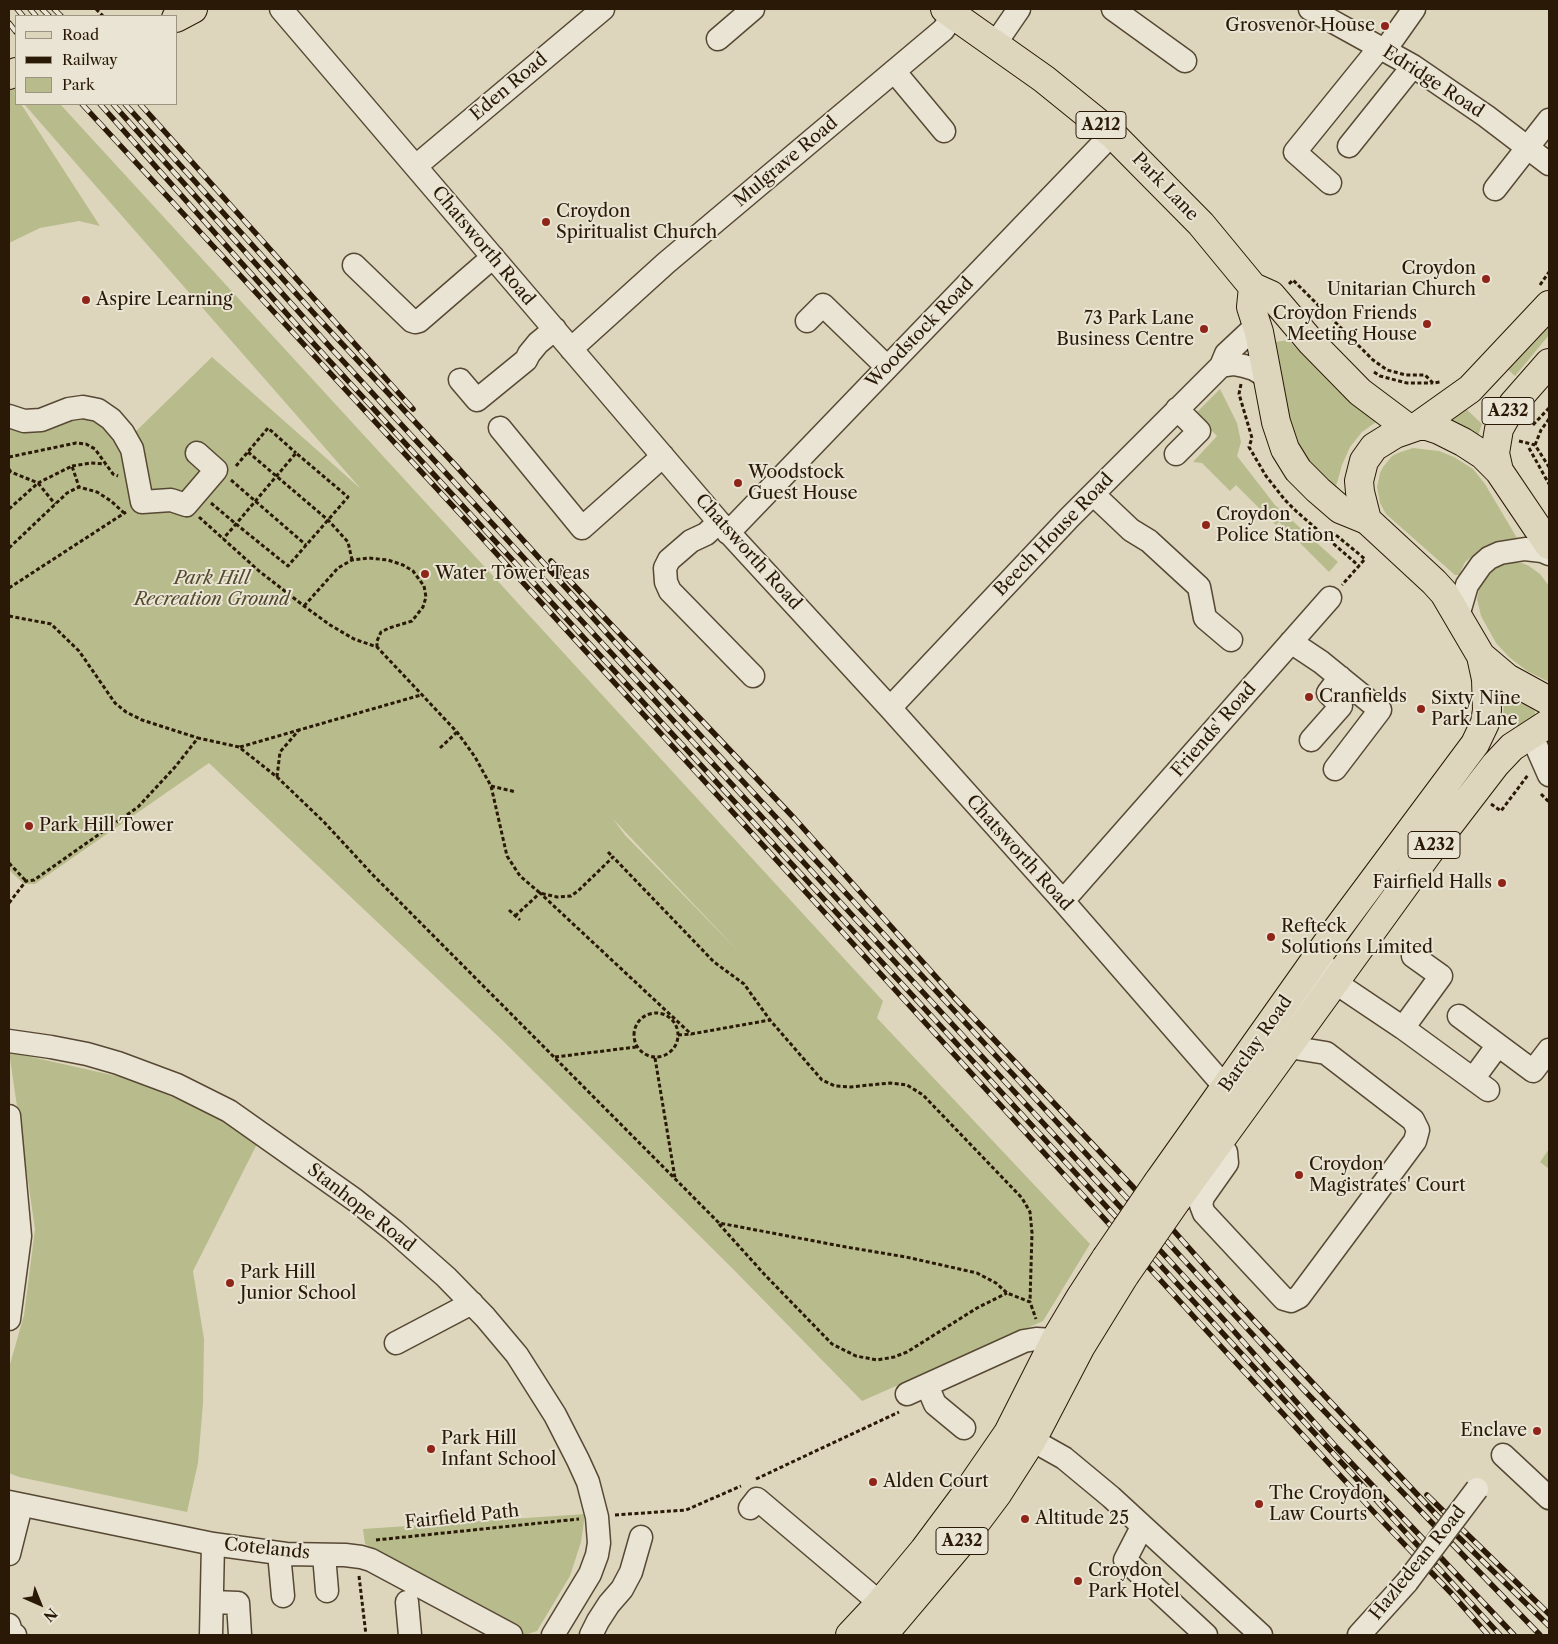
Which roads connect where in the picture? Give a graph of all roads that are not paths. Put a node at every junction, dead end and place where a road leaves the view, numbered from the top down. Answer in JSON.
{"nodes":[{"id":1,"x":193,"y":9,"type":"edge"},
{"id":2,"x":281,"y":9,"type":"edge"},
{"id":3,"x":603,"y":9,"type":"edge"},
{"id":4,"x":753,"y":9,"type":"edge"},
{"id":5,"x":1019,"y":9,"type":"edge"},
{"id":6,"x":1113,"y":9,"type":"edge"},
{"id":7,"x":1310,"y":9,"type":"edge"},
{"id":8,"x":1414,"y":9,"type":"edge"},
{"id":9,"x":950,"y":12,"type":"edge"},
{"id":10,"x":178,"y":17,"type":"edge"},
{"id":11,"x":718,"y":39,"type":"dead end"},
{"id":12,"x":995,"y":44,"type":"junction"},
{"id":13,"x":1382,"y":48,"type":"junction"},
{"id":14,"x":1185,"y":61,"type":"dead end"},
{"id":15,"x":1413,"y":66,"type":"junction"},
{"id":16,"x":894,"y":71,"type":"junction"},
{"id":17,"x":1549,"y":120,"type":"edge"},
{"id":18,"x":944,"y":131,"type":"dead end"},
{"id":19,"x":1112,"y":134,"type":"junction"},
{"id":20,"x":1349,"y":146,"type":"dead end"},
{"id":21,"x":1527,"y":146,"type":"junction"},
{"id":22,"x":1549,"y":164,"type":"edge"},
{"id":23,"x":416,"y":166,"type":"junction"},
{"id":24,"x":1330,"y":183,"type":"dead end"},
{"id":25,"x":1495,"y":188,"type":"dead end"},
{"id":26,"x":493,"y":257,"type":"junction"},
{"id":27,"x":354,"y":265,"type":"dead end"},
{"id":28,"x":1254,"y":287,"type":"junction"},
{"id":29,"x":1549,"y":305,"type":"edge"},
{"id":30,"x":807,"y":321,"type":"dead end"},
{"id":31,"x":1257,"y":325,"type":"junction"},
{"id":32,"x":555,"y":329,"type":"junction"},
{"id":33,"x":571,"y":349,"type":"junction"},
{"id":34,"x":1549,"y":362,"type":"edge"},
{"id":35,"x":1222,"y":366,"type":"junction"},
{"id":36,"x":887,"y":367,"type":"junction"},
{"id":37,"x":1267,"y":377,"type":"junction"},
{"id":38,"x":460,"y":380,"type":"dead end"},
{"id":39,"x":1177,"y":409,"type":"junction"},
{"id":40,"x":9,"y":416,"type":"edge"},
{"id":41,"x":1413,"y":427,"type":"junction"},
{"id":42,"x":500,"y":428,"type":"dead end"},
{"id":43,"x":198,"y":453,"type":"dead end"},
{"id":44,"x":1176,"y":454,"type":"dead end"},
{"id":45,"x":663,"y":456,"type":"junction"},
{"id":46,"x":1499,"y":471,"type":"junction"},
{"id":47,"x":1093,"y":494,"type":"junction"},
{"id":48,"x":1367,"y":520,"type":"junction"},
{"id":49,"x":724,"y":528,"type":"junction"},
{"id":50,"x":1549,"y":545,"type":"edge"},
{"id":51,"x":1549,"y":554,"type":"edge"},
{"id":52,"x":1330,"y":598,"type":"road end"},
{"id":53,"x":1458,"y":616,"type":"junction"},
{"id":54,"x":1231,"y":640,"type":"dead end"},
{"id":55,"x":1291,"y":642,"type":"junction"},
{"id":56,"x":1481,"y":656,"type":"junction"},
{"id":57,"x":753,"y":676,"type":"dead end"},
{"id":58,"x":1340,"y":677,"type":"junction"},
{"id":59,"x":1549,"y":701,"type":"edge"},
{"id":60,"x":890,"y":708,"type":"junction"},
{"id":61,"x":1540,"y":729,"type":"edge"},
{"id":62,"x":1311,"y":740,"type":"dead end"},
{"id":63,"x":1334,"y":769,"type":"dead end"},
{"id":64,"x":1539,"y":774,"type":"edge"},
{"id":65,"x":1063,"y":901,"type":"junction"},
{"id":66,"x":1336,"y":932,"type":"junction"},
{"id":67,"x":1413,"y":956,"type":"dead end"},
{"id":68,"x":1336,"y":983,"type":"junction"},
{"id":69,"x":1460,"y":1016,"type":"dead end"},
{"id":70,"x":1403,"y":1028,"type":"junction"},
{"id":71,"x":9,"y":1041,"type":"edge"},
{"id":72,"x":1498,"y":1045,"type":"junction"},
{"id":73,"x":1289,"y":1047,"type":"junction"},
{"id":74,"x":1549,"y":1050,"type":"edge"},
{"id":75,"x":1241,"y":1063,"type":"junction"},
{"id":76,"x":1225,"y":1087,"type":"junction"},
{"id":77,"x":9,"y":1116,"type":"edge"},
{"id":78,"x":1222,"y":1148,"type":"junction"},
{"id":79,"x":12,"y":1180,"type":"edge"},
{"id":80,"x":1167,"y":1191,"type":"junction"},
{"id":81,"x":1116,"y":1267,"type":"junction"},
{"id":82,"x":472,"y":1303,"type":"junction"},
{"id":83,"x":9,"y":1319,"type":"edge"},
{"id":84,"x":1046,"y":1332,"type":"junction"},
{"id":85,"x":396,"y":1343,"type":"dead end"},
{"id":86,"x":964,"y":1428,"type":"dead end"},
{"id":87,"x":1020,"y":1436,"type":"junction"},
{"id":88,"x":1503,"y":1455,"type":"dead end"},
{"id":89,"x":1477,"y":1489,"type":"dead end"},
{"id":90,"x":1549,"y":1498,"type":"edge"},
{"id":91,"x":15,"y":1504,"type":"edge"},
{"id":92,"x":750,"y":1508,"type":"dead end"},
{"id":93,"x":1142,"y":1527,"type":"junction"},
{"id":94,"x":641,"y":1537,"type":"dead end"},
{"id":95,"x":213,"y":1544,"type":"junction"},
{"id":96,"x":279,"y":1553,"type":"junction"},
{"id":97,"x":9,"y":1554,"type":"edge"},
{"id":98,"x":324,"y":1555,"type":"junction"},
{"id":99,"x":327,"y":1591,"type":"dead end"},
{"id":100,"x":283,"y":1596,"type":"dead end"},
{"id":101,"x":212,"y":1602,"type":"junction"},
{"id":102,"x":407,"y":1602,"type":"dead end"},
{"id":103,"x":880,"y":1602,"type":"junction"},
{"id":104,"x":9,"y":1625,"type":"edge"},
{"id":105,"x":503,"y":1634,"type":"edge"},
{"id":106,"x":15,"y":1635,"type":"edge"},
{"id":107,"x":211,"y":1635,"type":"edge"},
{"id":108,"x":240,"y":1635,"type":"edge"},
{"id":109,"x":410,"y":1635,"type":"edge"},
{"id":110,"x":553,"y":1635,"type":"edge"},
{"id":111,"x":591,"y":1635,"type":"edge"},
{"id":112,"x":850,"y":1635,"type":"edge"},
{"id":113,"x":883,"y":1635,"type":"edge"},
{"id":114,"x":1206,"y":1635,"type":"edge"},
{"id":115,"x":1261,"y":1635,"type":"edge"},
{"id":116,"x":1359,"y":1635,"type":"edge"}],
"edges":[{"from":1,"to":10,"type":"main road"},
{"from":2,"to":23,"type":"street","name":"Chatsworth Road"},
{"from":3,"to":23,"type":"street","name":"Eden Road"},
{"from":4,"to":11,"type":"street"},
{"from":5,"to":12,"type":"street"},
{"from":6,"to":14,"type":"street"},
{"from":7,"to":13,"type":"street","name":"Edridge Road"},
{"from":8,"to":13,"type":"street"},
{"from":9,"to":12,"type":"main road","name":"Park Lane","number":"A212"},
{"from":9,"to":16,"type":"street","name":"Mulgrave Road"},
{"from":12,"to":19,"type":"main road","name":"Park Lane","number":"A212"},
{"from":13,"to":15,"type":"street","name":"Edridge Road"},
{"from":13,"to":24,"type":"street"},
{"from":15,"to":20,"type":"street"},
{"from":15,"to":21,"type":"street","name":"Edridge Road"},
{"from":16,"to":18,"type":"street"},
{"from":16,"to":33,"type":"street","name":"Mulgrave Road"},
{"from":17,"to":21,"type":"street"},
{"from":19,"to":28,"type":"main road","name":"Park Lane","number":"A212"},
{"from":19,"to":36,"type":"street","name":"Woodstock Road"},
{"from":21,"to":22,"type":"street","name":"Edridge Road"},
{"from":21,"to":25,"type":"street"},
{"from":23,"to":26,"type":"street","name":"Chatsworth Road"},
{"from":26,"to":27,"type":"street"},
{"from":26,"to":32,"type":"street","name":"Chatsworth Road"},
{"from":28,"to":31,"type":"main road"},
{"from":28,"to":41,"type":"main road","name":"Park Lane","number":"A212"},
{"from":29,"to":41,"type":"main road","number":"A232"},
{"from":30,"to":36,"type":"street"},
{"from":31,"to":35,"type":"street","name":"Beech House Road"},
{"from":31,"to":37,"type":"main road"},
{"from":32,"to":33,"type":"street","name":"Chatsworth Road"},
{"from":32,"to":38,"type":"street"},
{"from":33,"to":45,"type":"street","name":"Chatsworth Road"},
{"from":34,"to":46,"type":"main road","number":"A232"},
{"from":35,"to":37,"type":"street"},
{"from":35,"to":39,"type":"street","name":"Beech House Road"},
{"from":36,"to":49,"type":"street","name":"Woodstock Road"},
{"from":37,"to":48,"type":"main road"},
{"from":39,"to":44,"type":"street"},
{"from":39,"to":47,"type":"street","name":"Beech House Road"},
{"from":40,"to":43,"type":"street"},
{"from":41,"to":46,"type":"main road"},
{"from":41,"to":48,"type":"main road"},
{"from":42,"to":45,"type":"street"},
{"from":45,"to":49,"type":"street","name":"Chatsworth Road"},
{"from":46,"to":50,"type":"main road"},
{"from":47,"to":54,"type":"street"},
{"from":47,"to":60,"type":"street","name":"Beech House Road"},
{"from":48,"to":53,"type":"main road"},
{"from":49,"to":57,"type":"street","name":"Woodstock Road"},
{"from":49,"to":60,"type":"street","name":"Chatsworth Road"},
{"from":51,"to":53,"type":"street"},
{"from":52,"to":55,"type":"street","name":"Friends' Road"},
{"from":53,"to":56,"type":"main road"},
{"from":55,"to":58,"type":"street"},
{"from":55,"to":65,"type":"street","name":"Friends' Road"},
{"from":56,"to":59,"type":"main road"},
{"from":56,"to":66,"type":"main road","name":"Barclay Road","number":"A232"},
{"from":58,"to":62,"type":"street"},
{"from":58,"to":63,"type":"street"},
{"from":60,"to":65,"type":"street","name":"Chatsworth Road"},
{"from":61,"to":64,"type":"street"},
{"from":61,"to":68,"type":"main road","name":"Barclay Road","number":"A232"},
{"from":65,"to":76,"type":"street","name":"Chatsworth Road"},
{"from":66,"to":68,"type":"street"},
{"from":66,"to":75,"type":"main road","name":"Barclay Road","number":"A232"},
{"from":67,"to":70,"type":"street"},
{"from":68,"to":70,"type":"street"},
{"from":68,"to":73,"type":"main road","name":"Barclay Road","number":"A232"},
{"from":68,"to":75,"type":"street"},
{"from":69,"to":72,"type":"street"},
{"from":70,"to":72,"type":"street"},
{"from":71,"to":82,"type":"street","name":"Stanhope Road"},
{"from":72,"to":74,"type":"street"},
{"from":73,"to":78,"type":"main road","name":"Barclay Road","number":"A232"},
{"from":73,"to":78,"type":"street"},
{"from":75,"to":76,"type":"main road","name":"Barclay Road","number":"A232"},
{"from":76,"to":80,"type":"main road","name":"Barclay Road","number":"A232"},
{"from":77,"to":79,"type":"street"},
{"from":78,"to":80,"type":"main road","name":"Barclay Road","number":"A232"},
{"from":79,"to":83,"type":"street"},
{"from":80,"to":81,"type":"main road","name":"Barclay Road","number":"A232","bridge":true},
{"from":81,"to":84,"type":"main road","name":"Barclay Road","number":"A232"},
{"from":81,"to":87,"type":"main road","name":"Barclay Road","number":"A232"},
{"from":82,"to":85,"type":"street"},
{"from":82,"to":110,"type":"street","name":"Stanhope Road"},
{"from":84,"to":86,"type":"street"},
{"from":84,"to":87,"type":"main road","name":"Barclay Road","number":"A232"},
{"from":87,"to":93,"type":"street"},
{"from":87,"to":103,"type":"main road","number":"A232"},
{"from":87,"to":113,"type":"main road","number":"A232"},
{"from":88,"to":90,"type":"street"},
{"from":89,"to":116,"type":"street","name":"Hazledean Road","bridge":true},
{"from":91,"to":95,"type":"street","name":"Cotelands"},
{"from":91,"to":97,"type":"street"},
{"from":92,"to":103,"type":"street"},
{"from":93,"to":114,"type":"street"},
{"from":93,"to":115,"type":"street"},
{"from":94,"to":111,"type":"street"},
{"from":95,"to":96,"type":"street","name":"Cotelands"},
{"from":95,"to":101,"type":"street"},
{"from":96,"to":98,"type":"street","name":"Cotelands"},
{"from":96,"to":100,"type":"street"},
{"from":98,"to":99,"type":"street"},
{"from":98,"to":105,"type":"street","name":"Cotelands"},
{"from":101,"to":107,"type":"street"},
{"from":101,"to":108,"type":"street"},
{"from":102,"to":109,"type":"street"},
{"from":103,"to":112,"type":"main road","number":"A232"},
{"from":104,"to":106,"type":"street"}]}
